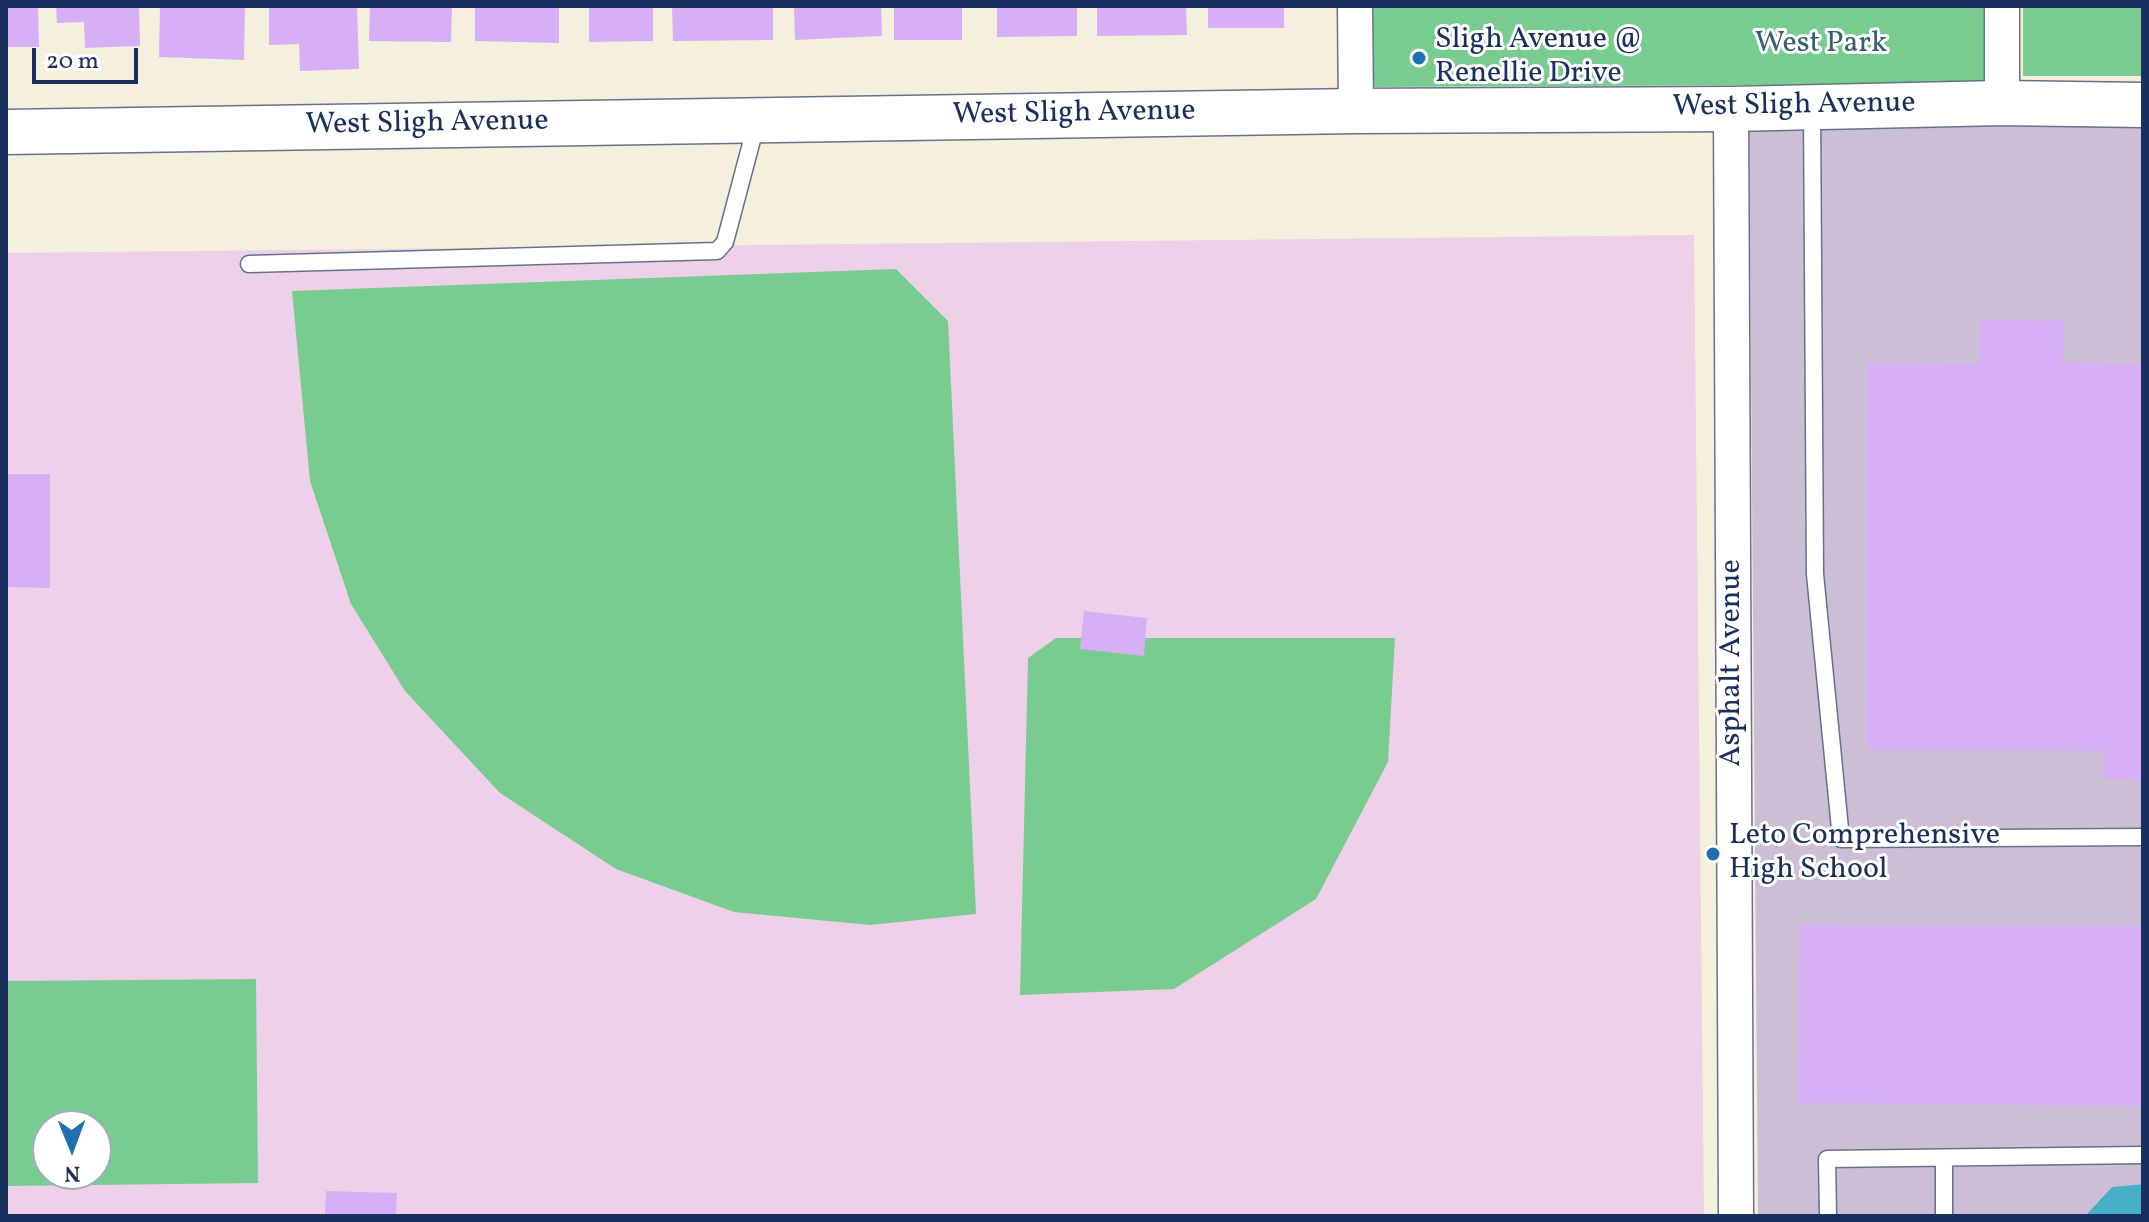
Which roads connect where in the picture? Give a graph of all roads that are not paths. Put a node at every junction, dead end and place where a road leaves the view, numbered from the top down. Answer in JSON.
{"nodes":[{"id":1,"x":1355,"y":6,"type":"edge"},
{"id":2,"x":2002,"y":6,"type":"edge"},
{"id":3,"x":2002,"y":103,"type":"junction"},
{"id":4,"x":2143,"y":105,"type":"edge"},
{"id":5,"x":1812,"y":107,"type":"junction"},
{"id":6,"x":1731,"y":109,"type":"junction"},
{"id":7,"x":1356,"y":111,"type":"junction"},
{"id":8,"x":757,"y":120,"type":"junction"},
{"id":9,"x":6,"y":132,"type":"edge"},
{"id":10,"x":249,"y":264,"type":"dead end"},
{"id":11,"x":2143,"y":837,"type":"edge"},
{"id":12,"x":2143,"y":1155,"type":"edge"},
{"id":13,"x":1944,"y":1158,"type":"junction"},
{"id":14,"x":1736,"y":1216,"type":"edge"},
{"id":15,"x":1828,"y":1216,"type":"edge"},
{"id":16,"x":1944,"y":1216,"type":"edge"}],
"edges":[{"from":1,"to":7,"type":"street"},
{"from":2,"to":3,"type":"street"},
{"from":3,"to":4,"type":"main road","name":"West Sligh Avenue"},
{"from":3,"to":5,"type":"main road","name":"West Sligh Avenue"},
{"from":5,"to":6,"type":"main road","name":"West Sligh Avenue"},
{"from":5,"to":11,"type":"lane"},
{"from":6,"to":7,"type":"main road","name":"West Sligh Avenue"},
{"from":6,"to":14,"type":"street","name":"Asphalt Avenue"},
{"from":7,"to":8,"type":"main road","name":"West Sligh Avenue"},
{"from":8,"to":9,"type":"main road","name":"West Sligh Avenue"},
{"from":8,"to":10,"type":"lane"},
{"from":12,"to":13,"type":"lane"},
{"from":13,"to":15,"type":"lane"},
{"from":13,"to":16,"type":"lane"}]}
